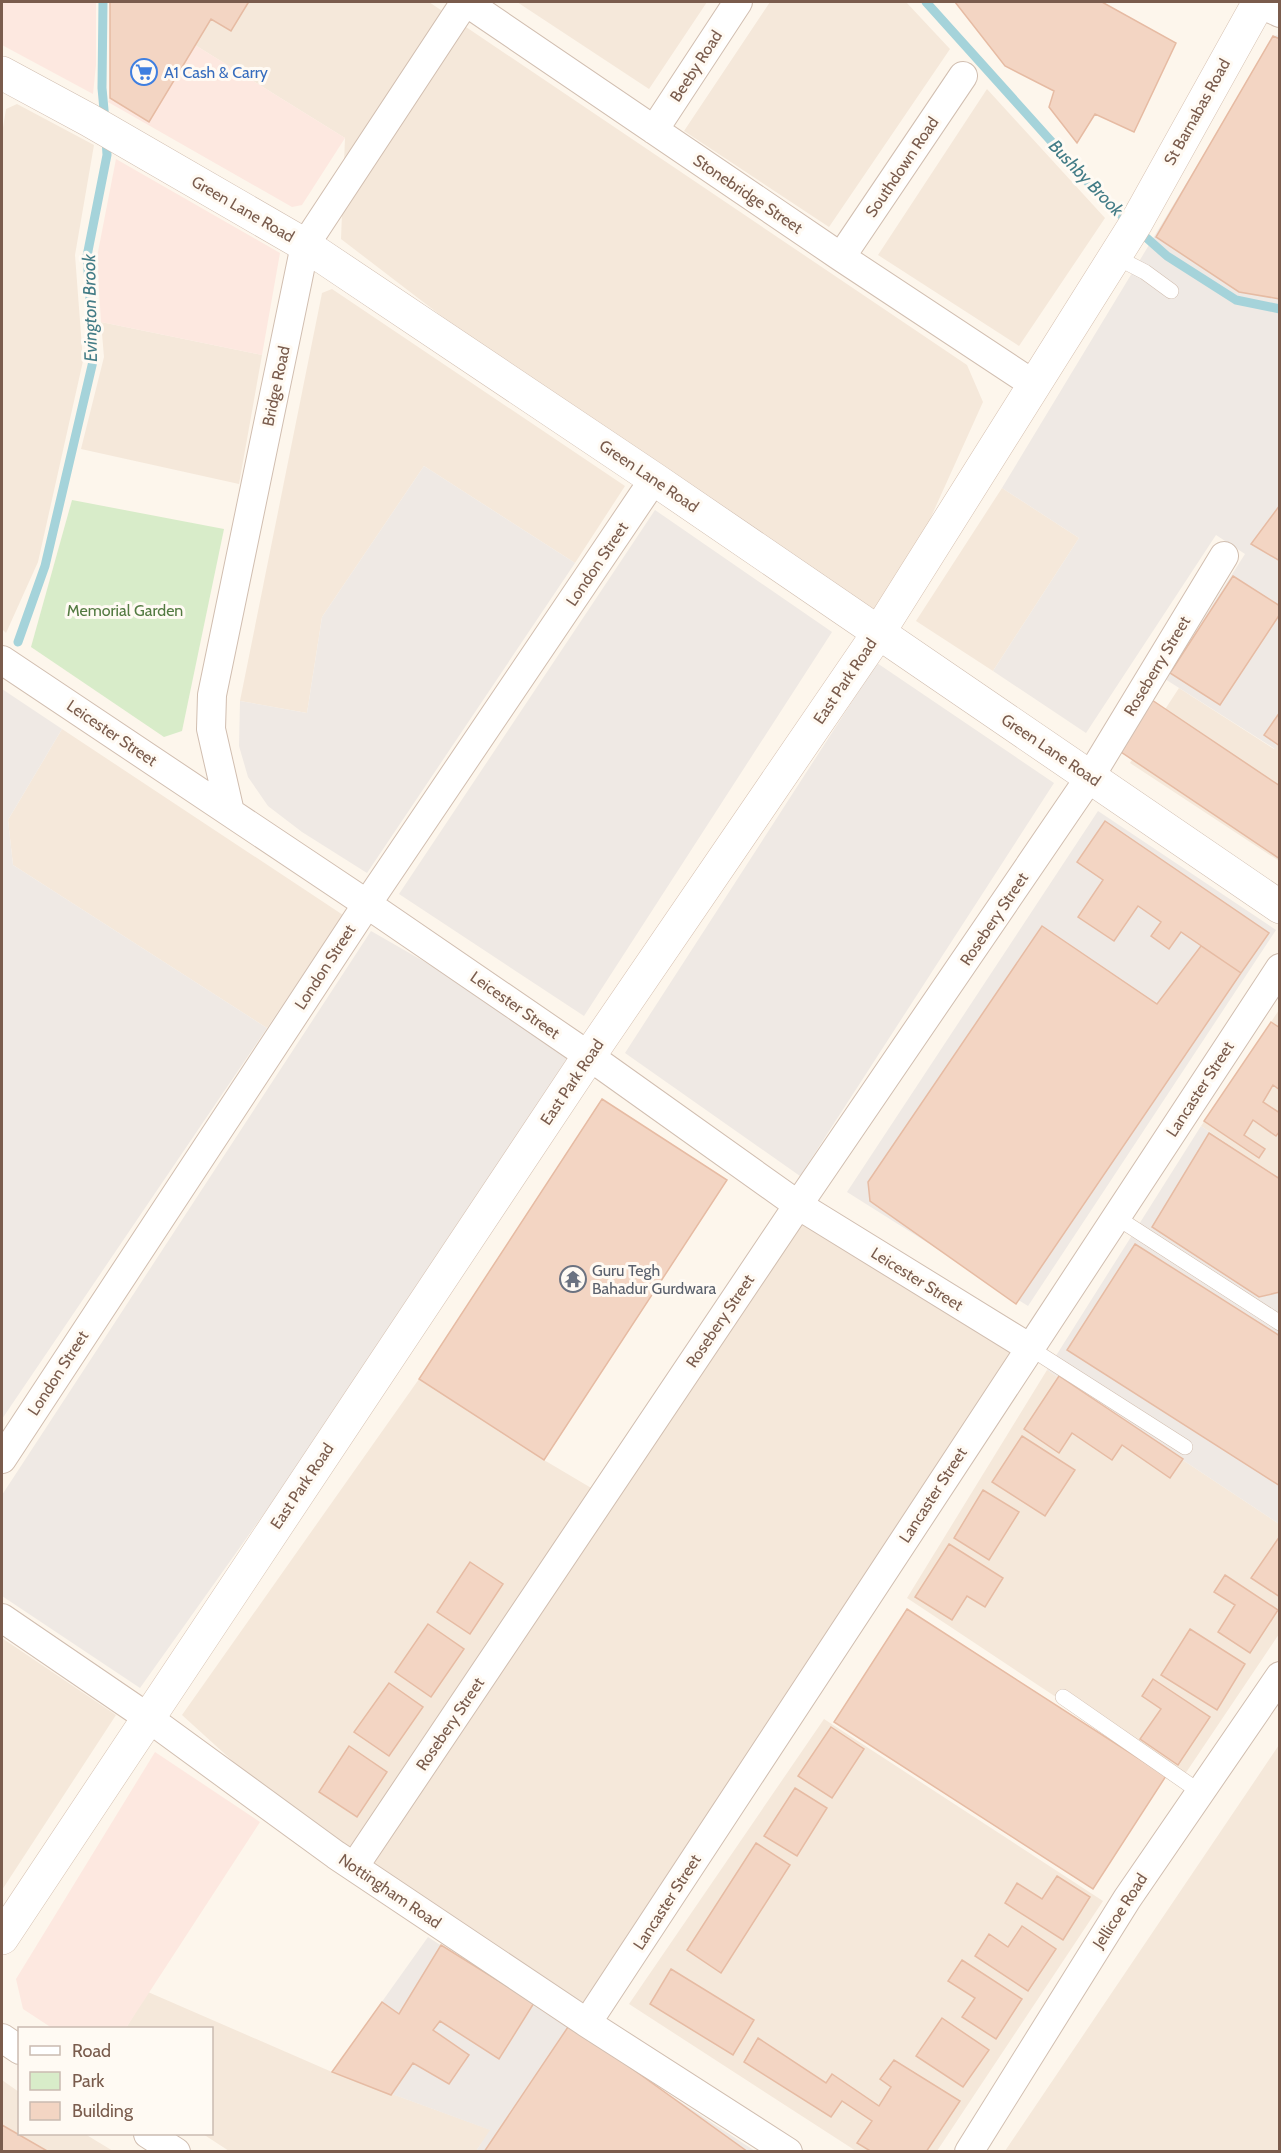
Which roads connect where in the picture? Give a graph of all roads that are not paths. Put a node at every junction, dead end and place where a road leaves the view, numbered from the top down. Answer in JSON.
{"nodes":[{"id":1,"x":465,"y":2,"type":"edge"},
{"id":2,"x":738,"y":2,"type":"edge"},
{"id":3,"x":1265,"y":6,"type":"edge"},
{"id":4,"x":2,"y":73,"type":"edge"},
{"id":5,"x":963,"y":76,"type":"dead end"},
{"id":6,"x":654,"y":130,"type":"junction"},
{"id":7,"x":1124,"y":240,"type":"junction"},
{"id":8,"x":305,"y":245,"type":"junction"},
{"id":9,"x":841,"y":257,"type":"junction"},
{"id":10,"x":1171,"y":291,"type":"dead end"},
{"id":11,"x":1033,"y":384,"type":"junction"},
{"id":12,"x":654,"y":479,"type":"junction"},
{"id":13,"x":1224,"y":556,"type":"dead end"},
{"id":14,"x":879,"y":632,"type":"junction"},
{"id":15,"x":2,"y":660,"type":"edge"},
{"id":16,"x":1090,"y":777,"type":"junction"},
{"id":17,"x":230,"y":812,"type":"junction"},
{"id":18,"x":368,"y":904,"type":"junction"},
{"id":19,"x":1280,"y":907,"type":"edge"},
{"id":20,"x":1280,"y":968,"type":"edge"},
{"id":21,"x":589,"y":1056,"type":"junction"},
{"id":22,"x":798,"y":1205,"type":"junction"},
{"id":23,"x":1116,"y":1217,"type":"junction"},
{"id":24,"x":1280,"y":1323,"type":"edge"},
{"id":25,"x":1030,"y":1348,"type":"junction"},
{"id":26,"x":1185,"y":1448,"type":"dead end"},
{"id":27,"x":2,"y":1459,"type":"edge"},
{"id":28,"x":2,"y":1618,"type":"edge"},
{"id":29,"x":1280,"y":1676,"type":"edge"},
{"id":30,"x":1063,"y":1697,"type":"dead end"},
{"id":31,"x":147,"y":1717,"type":"junction"},
{"id":32,"x":1200,"y":1792,"type":"junction"},
{"id":33,"x":339,"y":1863,"type":"junction"},
{"id":34,"x":2,"y":1938,"type":"edge"},
{"id":35,"x":587,"y":2023,"type":"junction"},
{"id":36,"x":2,"y":2038,"type":"edge"},
{"id":37,"x":18,"y":2049,"type":"edge"},
{"id":38,"x":151,"y":2135,"type":"edge"},
{"id":39,"x":176,"y":2151,"type":"edge"},
{"id":40,"x":788,"y":2151,"type":"edge"},
{"id":41,"x":969,"y":2151,"type":"edge"}],
"edges":[{"from":1,"to":6,"type":"street","name":"Stonebridge Street"},
{"from":1,"to":8,"type":"street","name":"Bridge Road"},
{"from":2,"to":6,"type":"street","name":"Beeby Road"},
{"from":3,"to":7,"type":"main road","name":"St Barnabas Road"},
{"from":4,"to":8,"type":"main road","name":"Green Lane Road"},
{"from":5,"to":9,"type":"street","name":"Southdown Road"},
{"from":6,"to":9,"type":"street","name":"Stonebridge Street"},
{"from":7,"to":10,"type":"lane"},
{"from":7,"to":11,"type":"main road","name":"East Park Road"},
{"from":8,"to":12,"type":"main road","name":"Green Lane Road"},
{"from":8,"to":17,"type":"street","name":"Bridge Road"},
{"from":9,"to":11,"type":"street","name":"Stonebridge Street"},
{"from":11,"to":14,"type":"main road","name":"East Park Road"},
{"from":12,"to":14,"type":"main road","name":"Green Lane Road"},
{"from":12,"to":18,"type":"street","name":"London Street"},
{"from":13,"to":16,"type":"street","name":"Roseberry Street"},
{"from":14,"to":16,"type":"main road","name":"Green Lane Road"},
{"from":14,"to":21,"type":"main road","name":"East Park Road"},
{"from":15,"to":17,"type":"street","name":"Leicester Street"},
{"from":16,"to":19,"type":"main road","name":"Green Lane Road"},
{"from":16,"to":22,"type":"street","name":"Rosebery Street"},
{"from":17,"to":18,"type":"street","name":"Leicester Street"},
{"from":18,"to":21,"type":"street","name":"Leicester Street"},
{"from":18,"to":27,"type":"street","name":"London Street"},
{"from":20,"to":23,"type":"street","name":"Lancaster Street"},
{"from":21,"to":22,"type":"street","name":"Leicester Street"},
{"from":21,"to":31,"type":"main road","name":"East Park Road"},
{"from":22,"to":25,"type":"street","name":"Leicester Street"},
{"from":22,"to":33,"type":"street","name":"Rosebery Street"},
{"from":23,"to":24,"type":"lane"},
{"from":23,"to":25,"type":"street","name":"Lancaster Street"},
{"from":25,"to":26,"type":"lane"},
{"from":25,"to":35,"type":"street","name":"Lancaster Street"},
{"from":28,"to":31,"type":"street","name":"Nottingham Road"},
{"from":29,"to":32,"type":"street","name":"Jellicoe Road"},
{"from":30,"to":32,"type":"lane"},
{"from":31,"to":33,"type":"street","name":"Nottingham Road"},
{"from":31,"to":34,"type":"main road","name":"East Park Road"},
{"from":32,"to":41,"type":"street","name":"Jellicoe Road"},
{"from":33,"to":35,"type":"street","name":"Nottingham Road"},
{"from":35,"to":40,"type":"street","name":"Nottingham Road"},
{"from":36,"to":37,"type":"street"},
{"from":38,"to":39,"type":"street"}]}
